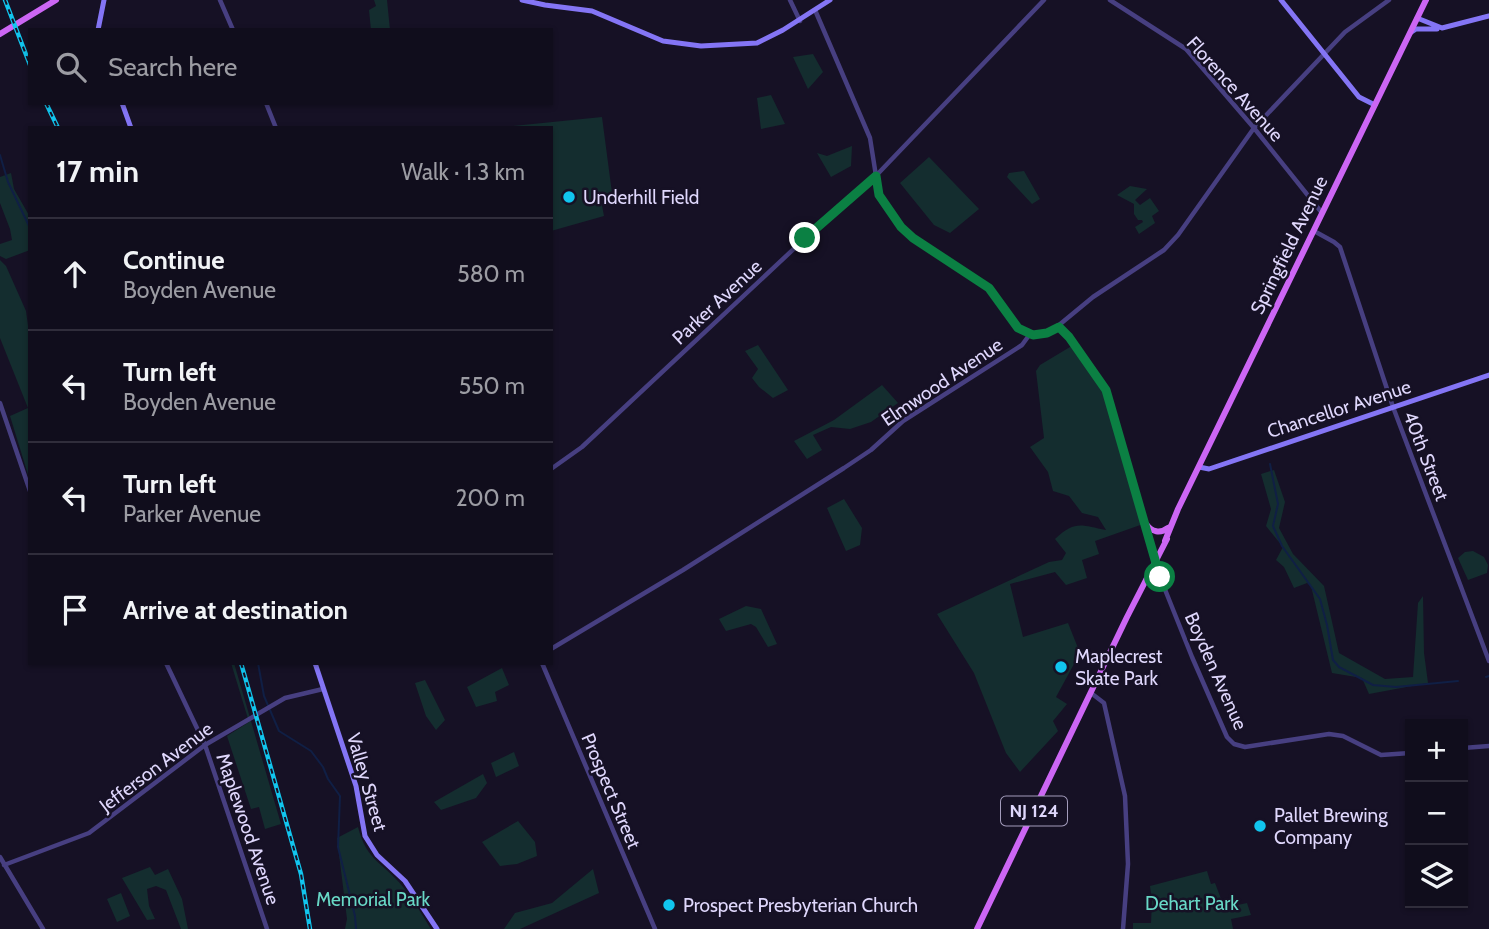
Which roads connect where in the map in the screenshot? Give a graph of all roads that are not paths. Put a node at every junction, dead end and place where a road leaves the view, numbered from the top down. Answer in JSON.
{"nodes":[{"id":1,"x":56,"y":0,"type":"edge"},
{"id":2,"x":104,"y":0,"type":"edge"},
{"id":3,"x":220,"y":0,"type":"edge"},
{"id":4,"x":522,"y":0,"type":"edge"},
{"id":5,"x":790,"y":0,"type":"edge"},
{"id":6,"x":830,"y":0,"type":"edge"},
{"id":7,"x":1044,"y":0,"type":"edge"},
{"id":8,"x":1111,"y":0,"type":"edge"},
{"id":9,"x":1281,"y":0,"type":"edge"},
{"id":10,"x":1389,"y":0,"type":"edge"},
{"id":11,"x":1426,"y":0,"type":"edge"},
{"id":12,"x":816,"y":10,"type":"junction"},
{"id":13,"x":1489,"y":16,"type":"edge"},
{"id":14,"x":1417,"y":18,"type":"junction"},
{"id":15,"x":800,"y":21,"type":"junction"},
{"id":16,"x":98,"y":28,"type":"edge"},
{"id":17,"x":232,"y":28,"type":"edge"},
{"id":18,"x":1440,"y":28,"type":"junction"},
{"id":19,"x":1410,"y":33,"type":"junction"},
{"id":20,"x":0,"y":34,"type":"edge"},
{"id":21,"x":1324,"y":54,"type":"junction"},
{"id":22,"x":123,"y":105,"type":"edge"},
{"id":23,"x":266,"y":105,"type":"edge"},
{"id":24,"x":1375,"y":105,"type":"junction"},
{"id":25,"x":130,"y":126,"type":"edge"},
{"id":26,"x":275,"y":126,"type":"edge"},
{"id":27,"x":1254,"y":128,"type":"junction"},
{"id":28,"x":876,"y":176,"type":"junction"},
{"id":29,"x":1322,"y":214,"type":"junction"},
{"id":30,"x":1314,"y":231,"type":"junction"},
{"id":31,"x":1059,"y":327,"type":"junction"},
{"id":32,"x":1030,"y":334,"type":"junction"},
{"id":33,"x":1489,"y":375,"type":"edge"},
{"id":34,"x":0,"y":403,"type":"edge"},
{"id":35,"x":1393,"y":407,"type":"junction"},
{"id":36,"x":1199,"y":467,"type":"junction"},
{"id":37,"x":553,"y":468,"type":"edge"},
{"id":38,"x":28,"y":485,"type":"edge"},
{"id":39,"x":1181,"y":505,"type":"junction"},
{"id":40,"x":1146,"y":524,"type":"junction"},
{"id":41,"x":1171,"y":524,"type":"junction"},
{"id":42,"x":1165,"y":541,"type":"junction"},
{"id":43,"x":1155,"y":559,"type":"junction"},
{"id":44,"x":553,"y":648,"type":"edge"},
{"id":45,"x":1489,"y":661,"type":"edge"},
{"id":46,"x":167,"y":665,"type":"edge"},
{"id":47,"x":316,"y":665,"type":"edge"},
{"id":48,"x":543,"y":665,"type":"edge"},
{"id":49,"x":323,"y":689,"type":"junction"},
{"id":50,"x":1091,"y":693,"type":"junction"},
{"id":51,"x":205,"y":745,"type":"junction"},
{"id":52,"x":1489,"y":746,"type":"edge"},
{"id":53,"x":1468,"y":748,"type":"edge"},
{"id":54,"x":1405,"y":753,"type":"edge"},
{"id":55,"x":0,"y":857,"type":"edge"},
{"id":56,"x":4,"y":865,"type":"junction"},
{"id":57,"x":43,"y":929,"type":"edge"},
{"id":58,"x":267,"y":929,"type":"edge"},
{"id":59,"x":437,"y":929,"type":"edge"},
{"id":60,"x":655,"y":929,"type":"edge"},
{"id":61,"x":977,"y":929,"type":"edge"},
{"id":62,"x":1123,"y":929,"type":"edge"}],
"edges":[{"from":1,"to":20,"type":"main road"},
{"from":2,"to":16,"type":"main road"},
{"from":3,"to":17,"type":"street"},
{"from":4,"to":15,"type":"main road"},
{"from":5,"to":15,"type":"street"},
{"from":6,"to":12,"type":"main road"},
{"from":7,"to":28,"type":"street","name":"Parker Avenue"},
{"from":8,"to":27,"type":"street","name":"Florence Avenue"},
{"from":9,"to":21,"type":"main road"},
{"from":10,"to":21,"type":"street","name":"Elmwood Avenue"},
{"from":11,"to":14,"type":"main road","name":"Springfield Avenue"},
{"from":12,"to":15,"type":"main road"},
{"from":12,"to":28,"type":"street"},
{"from":13,"to":18,"type":"main road"},
{"from":14,"to":18,"type":"main road"},
{"from":14,"to":19,"type":"main road","name":"Springfield Avenue"},
{"from":18,"to":19,"type":"main road"},
{"from":19,"to":24,"type":"main road","name":"Springfield Avenue"},
{"from":21,"to":24,"type":"main road"},
{"from":21,"to":27,"type":"street","name":"Elmwood Avenue"},
{"from":22,"to":25,"type":"main road"},
{"from":23,"to":26,"type":"street"},
{"from":24,"to":29,"type":"main road","name":"Springfield Avenue"},
{"from":27,"to":29,"type":"street","name":"Florence Avenue"},
{"from":27,"to":31,"type":"street","name":"Elmwood Avenue"},
{"from":28,"to":32,"type":"street"},
{"from":28,"to":37,"type":"street","name":"Parker Avenue"},
{"from":29,"to":30,"type":"main road","name":"Springfield Avenue"},
{"from":30,"to":35,"type":"street","name":"40th Street"},
{"from":30,"to":36,"type":"main road","name":"Springfield Avenue","number":"NJ 124"},
{"from":31,"to":32,"type":"street","name":"Elmwood Avenue"},
{"from":31,"to":40,"type":"street","name":"Boyden Avenue"},
{"from":32,"to":44,"type":"street","name":"Elmwood Avenue"},
{"from":33,"to":35,"type":"main road","name":"Chancellor Avenue"},
{"from":34,"to":38,"type":"street"},
{"from":35,"to":36,"type":"main road","name":"Chancellor Avenue"},
{"from":35,"to":45,"type":"street","name":"40th Street"},
{"from":36,"to":39,"type":"main road","name":"Springfield Avenue","number":"NJ 124"},
{"from":39,"to":41,"type":"main road","name":"Springfield Avenue","number":"NJ 124"},
{"from":39,"to":42,"type":"main road","name":"Springfield Avenue","number":"NJ 124"},
{"from":40,"to":41,"type":"main road"},
{"from":40,"to":43,"type":"street","name":"Boyden Avenue"},
{"from":41,"to":42,"type":"main road","name":"Springfield Avenue","number":"NJ 124"},
{"from":42,"to":43,"type":"main road","name":"Springfield Avenue","number":"NJ 124"},
{"from":43,"to":50,"type":"main road","name":"Springfield Avenue","number":"NJ 124"},
{"from":43,"to":54,"type":"street","name":"Boyden Avenue"},
{"from":46,"to":51,"type":"street","name":"Maplewood Avenue"},
{"from":47,"to":49,"type":"main road","name":"Valley Street"},
{"from":48,"to":60,"type":"street","name":"Prospect Street"},
{"from":49,"to":51,"type":"street","name":"Jefferson Avenue"},
{"from":49,"to":59,"type":"main road","name":"Valley Street"},
{"from":50,"to":61,"type":"main road","name":"Springfield Avenue","number":"NJ 124"},
{"from":50,"to":62,"type":"street"},
{"from":51,"to":56,"type":"street","name":"Jefferson Avenue"},
{"from":51,"to":58,"type":"street","name":"Maplewood Avenue"},
{"from":52,"to":53,"type":"street"},
{"from":55,"to":56,"type":"street"},
{"from":56,"to":57,"type":"street"}]}
